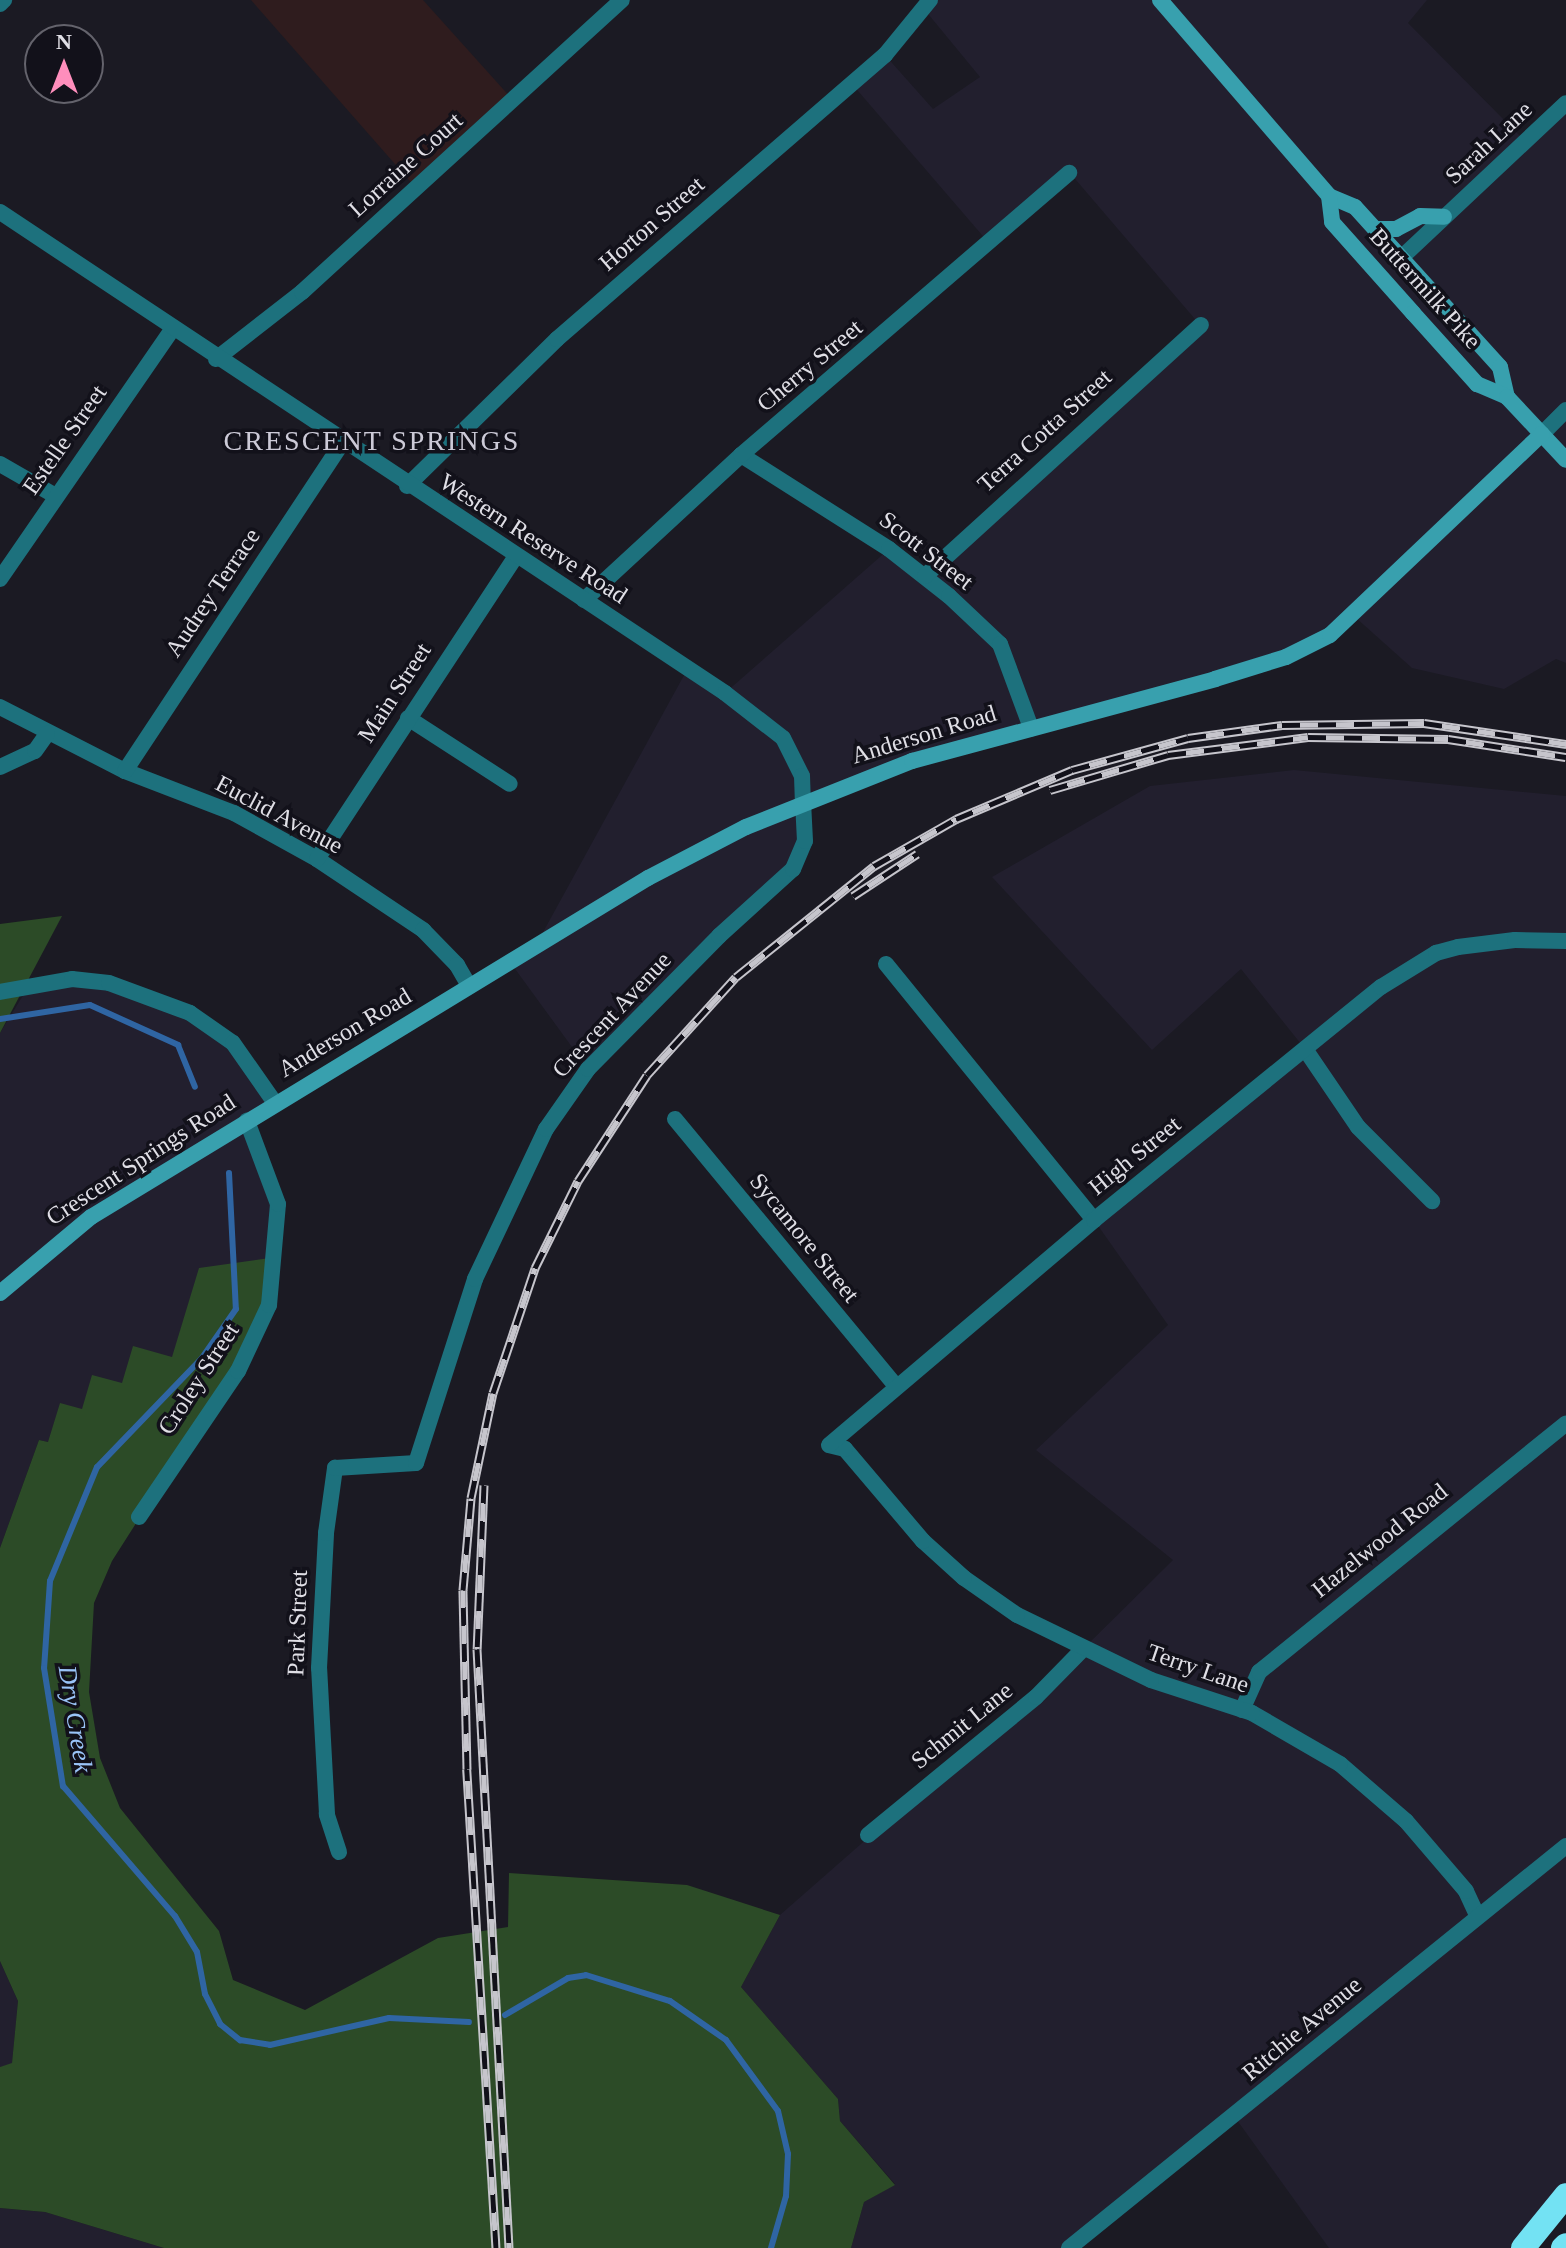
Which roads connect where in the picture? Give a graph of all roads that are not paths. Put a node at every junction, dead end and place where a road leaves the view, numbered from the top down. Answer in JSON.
{"nodes":[{"id":1,"x":622,"y":0,"type":"edge"},
{"id":2,"x":930,"y":0,"type":"edge"},
{"id":3,"x":1160,"y":0,"type":"edge"},
{"id":4,"x":1566,"y":103,"type":"edge"},
{"id":5,"x":1069,"y":173,"type":"dead end"},
{"id":6,"x":1329,"y":196,"type":"junction"},
{"id":7,"x":0,"y":212,"type":"edge"},
{"id":8,"x":1444,"y":217,"type":"junction"},
{"id":9,"x":1376,"y":229,"type":"junction"},
{"id":10,"x":1401,"y":258,"type":"junction"},
{"id":11,"x":1201,"y":325,"type":"dead end"},
{"id":12,"x":172,"y":330,"type":"junction"},
{"id":13,"x":216,"y":359,"type":"junction"},
{"id":14,"x":1507,"y":397,"type":"junction"},
{"id":15,"x":1566,"y":410,"type":"edge"},
{"id":16,"x":1542,"y":434,"type":"junction"},
{"id":17,"x":342,"y":443,"type":"junction"},
{"id":18,"x":741,"y":455,"type":"junction"},
{"id":19,"x":1566,"y":460,"type":"edge"},
{"id":20,"x":0,"y":464,"type":"edge"},
{"id":21,"x":407,"y":486,"type":"junction"},
{"id":22,"x":54,"y":495,"type":"junction"},
{"id":23,"x":516,"y":556,"type":"junction"},
{"id":24,"x":925,"y":576,"type":"junction"},
{"id":25,"x":0,"y":579,"type":"edge"},
{"id":26,"x":584,"y":600,"type":"junction"},
{"id":27,"x":0,"y":707,"type":"edge"},
{"id":28,"x":408,"y":718,"type":"junction"},
{"id":29,"x":1031,"y":728,"type":"junction"},
{"id":30,"x":47,"y":734,"type":"junction"},
{"id":31,"x":0,"y":767,"type":"edge"},
{"id":32,"x":125,"y":771,"type":"junction"},
{"id":33,"x":510,"y":784,"type":"dead end"},
{"id":34,"x":803,"y":801,"type":"junction"},
{"id":35,"x":317,"y":859,"type":"junction"},
{"id":36,"x":1566,"y":941,"type":"edge"},
{"id":37,"x":886,"y":964,"type":"dead end"},
{"id":38,"x":469,"y":986,"type":"junction"},
{"id":39,"x":0,"y":992,"type":"edge"},
{"id":40,"x":1305,"y":1049,"type":"junction"},
{"id":41,"x":275,"y":1103,"type":"junction"},
{"id":42,"x":675,"y":1119,"type":"dead end"},
{"id":43,"x":247,"y":1121,"type":"junction"},
{"id":44,"x":1432,"y":1201,"type":"dead end"},
{"id":45,"x":1094,"y":1220,"type":"junction"},
{"id":46,"x":0,"y":1293,"type":"edge"},
{"id":47,"x":896,"y":1386,"type":"junction"},
{"id":48,"x":1566,"y":1423,"type":"edge"},
{"id":49,"x":410,"y":1465,"type":"joint"},
{"id":50,"x":883,"y":1492,"type":"joint"},
{"id":51,"x":139,"y":1517,"type":"dead end"},
{"id":52,"x":1082,"y":1650,"type":"junction"},
{"id":53,"x":1242,"y":1710,"type":"junction"},
{"id":54,"x":868,"y":1835,"type":"dead end"},
{"id":55,"x":1566,"y":1846,"type":"edge"},
{"id":56,"x":339,"y":1852,"type":"dead end"},
{"id":57,"x":1477,"y":1915,"type":"junction"},
{"id":58,"x":1566,"y":2195,"type":"edge"},
{"id":59,"x":1069,"y":2248,"type":"edge"},
{"id":60,"x":1523,"y":2248,"type":"edge"}],
"edges":[{"from":1,"to":13,"type":"street","name":"Lorraine Court"},
{"from":2,"to":21,"type":"street","name":"Horton Street"},
{"from":3,"to":6,"type":"main road","name":"Buttermilk Pike"},
{"from":4,"to":8,"type":"street","name":"Sarah Lane"},
{"from":5,"to":18,"type":"street","name":"Cherry Street"},
{"from":6,"to":9,"type":"main road","name":"Buttermilk Pike"},
{"from":6,"to":14,"type":"main road","name":"Buttermilk Pike"},
{"from":7,"to":12,"type":"street","name":"Western Reserve Road"},
{"from":8,"to":9,"type":"main road"},
{"from":8,"to":10,"type":"street","name":"Sarah Lane"},
{"from":9,"to":10,"type":"main road","name":"Buttermilk Pike"},
{"from":10,"to":14,"type":"main road","name":"Buttermilk Pike"},
{"from":11,"to":24,"type":"street","name":"Terra Cotta Street"},
{"from":12,"to":13,"type":"street","name":"Western Reserve Road"},
{"from":12,"to":22,"type":"street","name":"Estelle Street"},
{"from":13,"to":17,"type":"street","name":"Western Reserve Road"},
{"from":14,"to":16,"type":"main road","name":"Buttermilk Pike"},
{"from":15,"to":16,"type":"street","name":"Anderson Road"},
{"from":16,"to":19,"type":"main road","name":"Buttermilk Pike"},
{"from":16,"to":29,"type":"main road","name":"Anderson Road"},
{"from":17,"to":21,"type":"street","name":"Western Reserve Road"},
{"from":17,"to":32,"type":"street","name":"Audrey Terrace"},
{"from":18,"to":24,"type":"street","name":"Scott Street"},
{"from":18,"to":26,"type":"street","name":"Cherry Street"},
{"from":20,"to":22,"type":"street"},
{"from":21,"to":23,"type":"street","name":"Western Reserve Road"},
{"from":22,"to":25,"type":"street","name":"Estelle Street"},
{"from":23,"to":26,"type":"street","name":"Western Reserve Road"},
{"from":23,"to":28,"type":"street","name":"Main Street"},
{"from":24,"to":29,"type":"street","name":"Scott Street"},
{"from":26,"to":34,"type":"street","name":"Western Reserve Road"},
{"from":27,"to":30,"type":"street","name":"Euclid Avenue"},
{"from":28,"to":33,"type":"street"},
{"from":28,"to":35,"type":"street","name":"Main Street"},
{"from":29,"to":34,"type":"main road","name":"Anderson Road"},
{"from":30,"to":31,"type":"street"},
{"from":30,"to":32,"type":"street","name":"Euclid Avenue"},
{"from":32,"to":35,"type":"street","name":"Euclid Avenue"},
{"from":34,"to":38,"type":"main road","name":"Anderson Road"},
{"from":34,"to":49,"type":"street","name":"Crescent Avenue"},
{"from":35,"to":38,"type":"street","name":"Euclid Avenue"},
{"from":36,"to":40,"type":"street","name":"High Street"},
{"from":37,"to":45,"type":"street"},
{"from":38,"to":41,"type":"main road","name":"Anderson Road"},
{"from":39,"to":41,"type":"street"},
{"from":40,"to":44,"type":"street"},
{"from":40,"to":45,"type":"street","name":"High Street"},
{"from":41,"to":43,"type":"main road","name":"Crescent Springs Road"},
{"from":42,"to":47,"type":"street","name":"Sycamore Street"},
{"from":43,"to":46,"type":"main road","name":"Crescent Springs Road"},
{"from":43,"to":51,"type":"street","name":"Croley Street"},
{"from":45,"to":47,"type":"street","name":"High Street"},
{"from":47,"to":50,"type":"street","name":"High Street"},
{"from":48,"to":53,"type":"street","name":"Hazelwood Road"},
{"from":49,"to":56,"type":"street","name":"Park Street"},
{"from":50,"to":52,"type":"street","name":"Terry Lane"},
{"from":52,"to":53,"type":"street","name":"Terry Lane"},
{"from":52,"to":54,"type":"street","name":"Schmit Lane"},
{"from":53,"to":57,"type":"street","name":"Terry Lane"},
{"from":55,"to":57,"type":"street","name":"Ritchie Avenue"},
{"from":57,"to":59,"type":"street","name":"Ritchie Avenue"},
{"from":58,"to":60,"type":"highway"}]}
